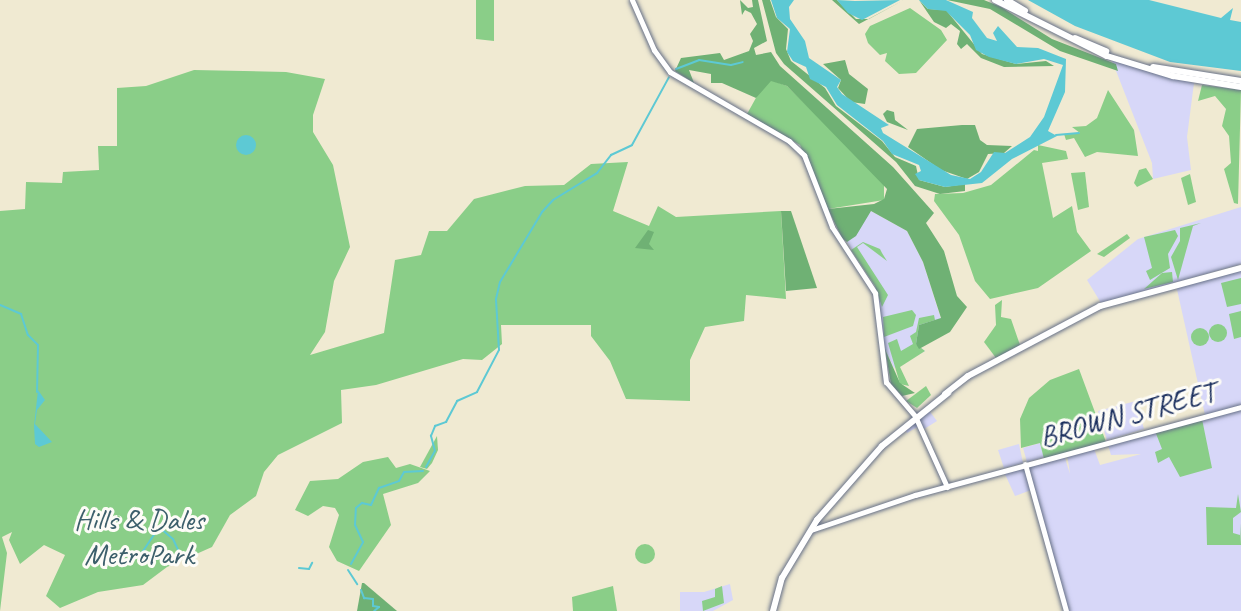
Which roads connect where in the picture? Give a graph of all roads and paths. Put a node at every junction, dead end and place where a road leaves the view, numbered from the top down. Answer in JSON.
{"nodes":[{"id":1,"x":632,"y":0,"type":"edge"},
{"id":2,"x":995,"y":0,"type":"edge"},
{"id":3,"x":1006,"y":0,"type":"edge"},
{"id":4,"x":1241,"y":81,"type":"edge"},
{"id":5,"x":1241,"y":87,"type":"edge"},
{"id":6,"x":1241,"y":268,"type":"edge"},
{"id":7,"x":1241,"y":407,"type":"edge"},
{"id":8,"x":915,"y":416,"type":"junction"},
{"id":9,"x":1025,"y":464,"type":"junction"},
{"id":10,"x":947,"y":487,"type":"junction"},
{"id":11,"x":808,"y":532,"type":"junction"},
{"id":12,"x":773,"y":611,"type":"edge"},
{"id":13,"x":1066,"y":611,"type":"edge"}],
"edges":[{"from":1,"to":8,"type":"street"},
{"from":2,"to":5,"type":"main road"},
{"from":3,"to":4,"type":"main road"},
{"from":6,"to":8,"type":"main road"},
{"from":7,"to":9,"type":"street","name":"BROWN STREET"},
{"from":8,"to":10,"type":"street"},
{"from":8,"to":11,"type":"main road"},
{"from":9,"to":10,"type":"street","name":"BROWN STREET"},
{"from":9,"to":13,"type":"street"},
{"from":10,"to":11,"type":"street","name":"BROWN STREET"},
{"from":11,"to":12,"type":"main road"}]}
